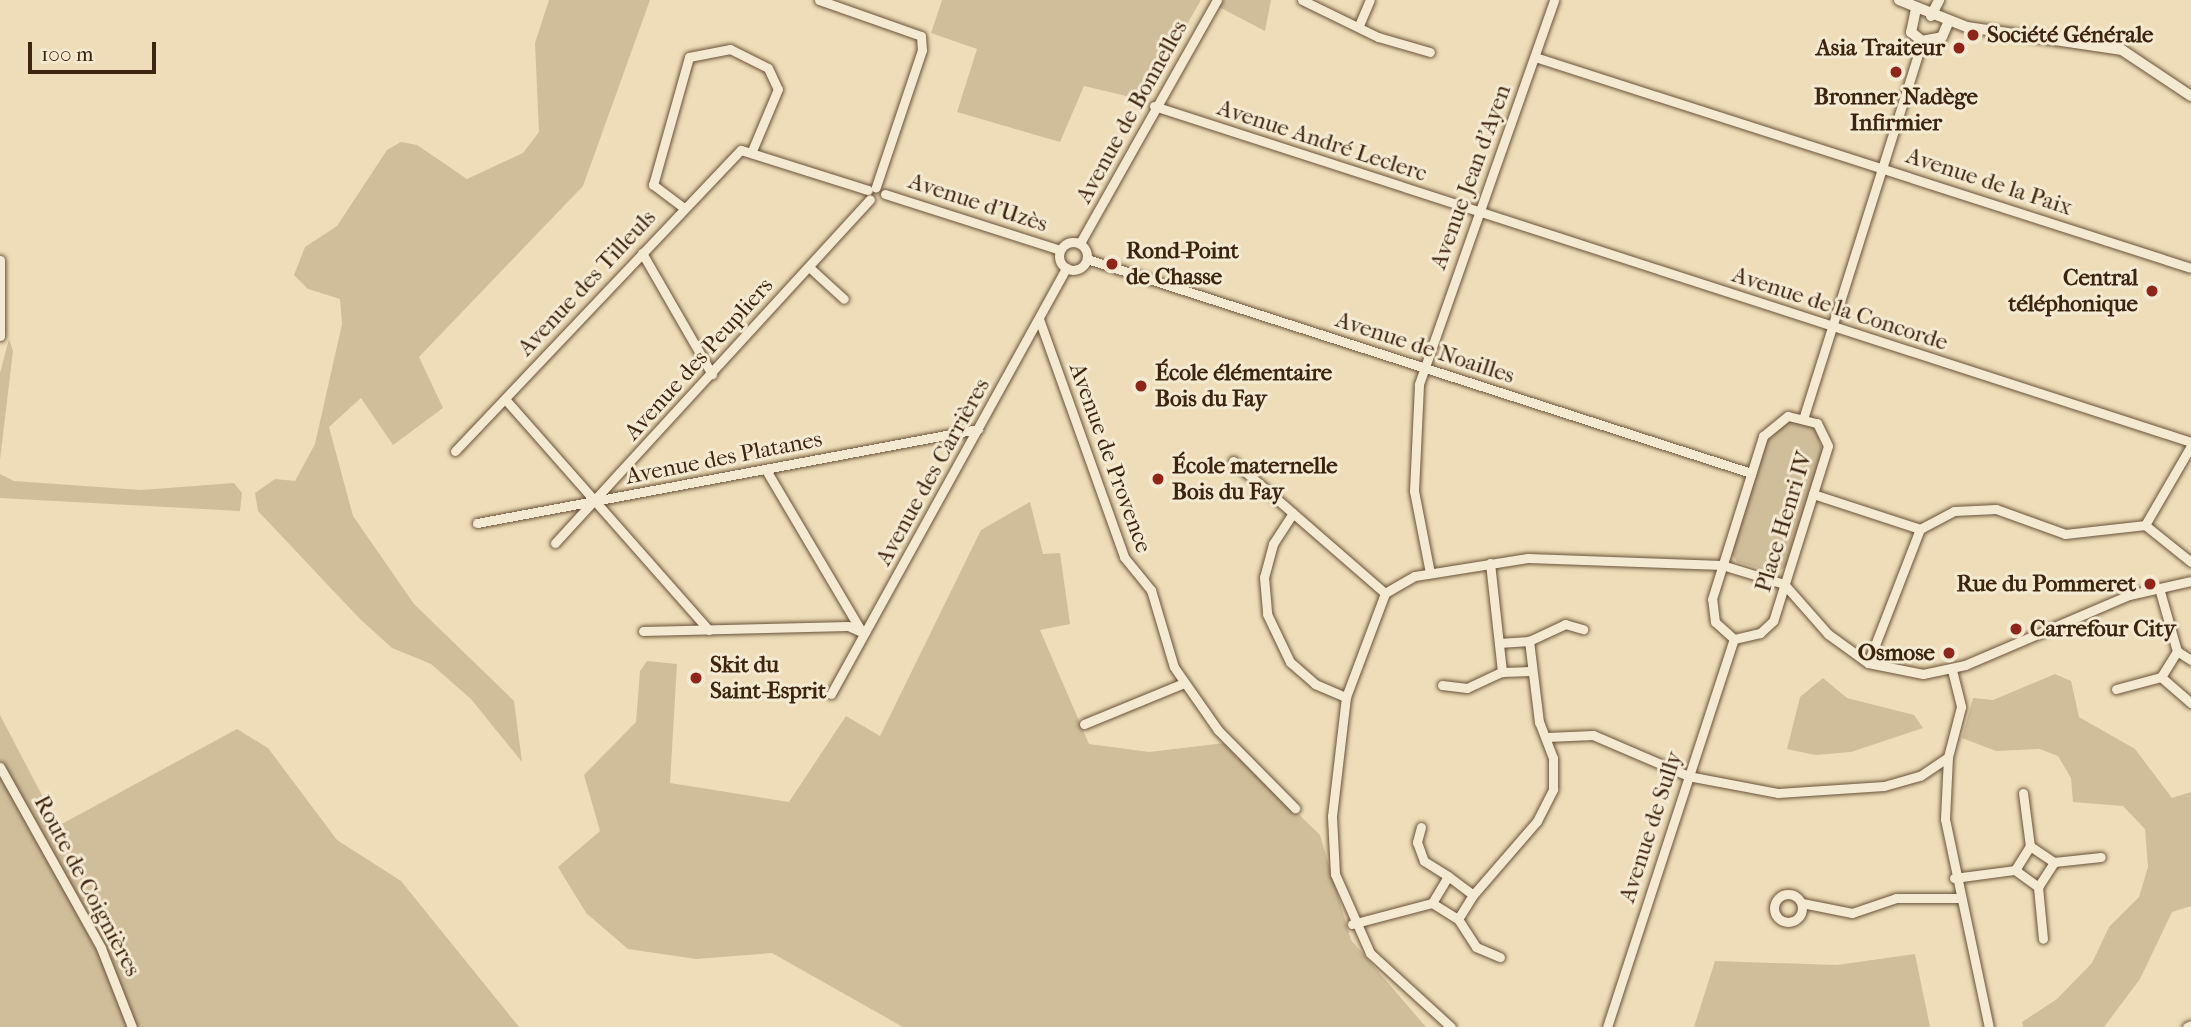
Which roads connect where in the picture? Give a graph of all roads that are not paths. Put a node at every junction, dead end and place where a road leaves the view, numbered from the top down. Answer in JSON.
{"nodes":[{"id":1,"x":819,"y":0,"type":"edge"},
{"id":2,"x":1217,"y":0,"type":"edge"},
{"id":3,"x":1302,"y":0,"type":"edge"},
{"id":4,"x":1370,"y":0,"type":"edge"},
{"id":5,"x":1554,"y":0,"type":"edge"},
{"id":6,"x":1899,"y":0,"type":"edge"},
{"id":7,"x":1939,"y":0,"type":"edge"},
{"id":8,"x":842,"y":3,"type":"edge"},
{"id":9,"x":1916,"y":9,"type":"junction"},
{"id":10,"x":1931,"y":16,"type":"junction"},
{"id":11,"x":1360,"y":23,"type":"junction"},
{"id":12,"x":1948,"y":23,"type":"junction"},
{"id":13,"x":1922,"y":41,"type":"junction"},
{"id":14,"x":1430,"y":52,"type":"dead end"},
{"id":15,"x":1535,"y":57,"type":"junction"},
{"id":16,"x":2191,"y":96,"type":"edge"},
{"id":17,"x":1154,"y":107,"type":"junction"},
{"id":18,"x":752,"y":151,"type":"junction"},
{"id":19,"x":1883,"y":168,"type":"junction"},
{"id":20,"x":871,"y":192,"type":"junction"},
{"id":21,"x":684,"y":208,"type":"junction"},
{"id":22,"x":1478,"y":212,"type":"junction"},
{"id":23,"x":1080,"y":243,"type":"junction"},
{"id":24,"x":1060,"y":250,"type":"junction"},
{"id":25,"x":642,"y":253,"type":"junction"},
{"id":26,"x":1087,"y":259,"type":"junction"},
{"id":27,"x":0,"y":260,"type":"edge"},
{"id":28,"x":809,"y":267,"type":"junction"},
{"id":29,"x":1066,"y":268,"type":"junction"},
{"id":30,"x":2191,"y":268,"type":"edge"},
{"id":31,"x":844,"y":299,"type":"dead end"},
{"id":32,"x":1039,"y":319,"type":"junction"},
{"id":33,"x":1832,"y":326,"type":"junction"},
{"id":34,"x":0,"y":336,"type":"edge"},
{"id":35,"x":1424,"y":368,"type":"junction"},
{"id":36,"x":712,"y":374,"type":"junction"},
{"id":37,"x":505,"y":399,"type":"junction"},
{"id":38,"x":1804,"y":415,"type":"junction"},
{"id":39,"x":978,"y":429,"type":"junction"},
{"id":40,"x":2191,"y":444,"type":"edge"},
{"id":41,"x":455,"y":451,"type":"dead end"},
{"id":42,"x":1233,"y":461,"type":"dead end"},
{"id":43,"x":766,"y":470,"type":"junction"},
{"id":44,"x":1751,"y":473,"type":"junction"},
{"id":45,"x":1813,"y":494,"type":"junction"},
{"id":46,"x":591,"y":503,"type":"junction"},
{"id":47,"x":1293,"y":513,"type":"junction"},
{"id":48,"x":477,"y":523,"type":"dead end"},
{"id":49,"x":2145,"y":525,"type":"junction"},
{"id":50,"x":1920,"y":529,"type":"junction"},
{"id":51,"x":555,"y":543,"type":"dead end"},
{"id":52,"x":2191,"y":562,"type":"edge"},
{"id":53,"x":1490,"y":563,"type":"junction"},
{"id":54,"x":1722,"y":565,"type":"junction"},
{"id":55,"x":1430,"y":573,"type":"junction"},
{"id":56,"x":2191,"y":581,"type":"edge"},
{"id":57,"x":1784,"y":584,"type":"junction"},
{"id":58,"x":2160,"y":588,"type":"junction"},
{"id":59,"x":1385,"y":593,"type":"junction"},
{"id":60,"x":1583,"y":629,"type":"dead end"},
{"id":61,"x":709,"y":630,"type":"junction"},
{"id":62,"x":643,"y":631,"type":"dead end"},
{"id":63,"x":864,"y":633,"type":"junction"},
{"id":64,"x":1734,"y":639,"type":"junction"},
{"id":65,"x":1529,"y":641,"type":"junction"},
{"id":66,"x":1499,"y":643,"type":"junction"},
{"id":67,"x":2177,"y":651,"type":"junction"},
{"id":68,"x":2191,"y":660,"type":"edge"},
{"id":69,"x":1868,"y":663,"type":"junction"},
{"id":70,"x":1952,"y":670,"type":"junction"},
{"id":71,"x":1531,"y":671,"type":"junction"},
{"id":72,"x":1502,"y":673,"type":"junction"},
{"id":73,"x":2161,"y":677,"type":"junction"},
{"id":74,"x":1184,"y":683,"type":"junction"},
{"id":75,"x":1442,"y":685,"type":"dead end"},
{"id":76,"x":2116,"y":689,"type":"dead end"},
{"id":77,"x":2188,"y":689,"type":"edge"},
{"id":78,"x":831,"y":694,"type":"dead end"},
{"id":79,"x":1346,"y":698,"type":"junction"},
{"id":80,"x":2191,"y":703,"type":"edge"},
{"id":81,"x":1084,"y":724,"type":"dead end"},
{"id":82,"x":1547,"y":737,"type":"junction"},
{"id":83,"x":1948,"y":757,"type":"junction"},
{"id":84,"x":0,"y":767,"type":"edge"},
{"id":85,"x":1688,"y":776,"type":"junction"},
{"id":86,"x":2023,"y":793,"type":"dead end"},
{"id":87,"x":1295,"y":808,"type":"dead end"},
{"id":88,"x":1421,"y":827,"type":"dead end"},
{"id":89,"x":2030,"y":846,"type":"junction"},
{"id":90,"x":2101,"y":857,"type":"dead end"},
{"id":91,"x":2054,"y":862,"type":"junction"},
{"id":92,"x":2015,"y":870,"type":"junction"},
{"id":93,"x":1448,"y":876,"type":"junction"},
{"id":94,"x":1954,"y":878,"type":"junction"},
{"id":95,"x":2038,"y":887,"type":"junction"},
{"id":96,"x":1473,"y":895,"type":"junction"},
{"id":97,"x":1958,"y":898,"type":"junction"},
{"id":98,"x":1432,"y":902,"type":"junction"},
{"id":99,"x":1802,"y":902,"type":"dead end"},
{"id":100,"x":1458,"y":919,"type":"junction"},
{"id":101,"x":1352,"y":924,"type":"junction"},
{"id":102,"x":2043,"y":939,"type":"dead end"},
{"id":103,"x":1500,"y":957,"type":"dead end"},
{"id":104,"x":132,"y":1027,"type":"edge"},
{"id":105,"x":1451,"y":1027,"type":"edge"},
{"id":106,"x":1607,"y":1027,"type":"edge"},
{"id":107,"x":1989,"y":1027,"type":"edge"}],
"edges":[{"from":1,"to":8,"type":"street"},
{"from":2,"to":17,"type":"street","name":"Avenue de Bonnelles"},
{"from":3,"to":11,"type":"street"},
{"from":4,"to":11,"type":"street"},
{"from":5,"to":15,"type":"street","name":"Avenue Jean d'Ayen"},
{"from":6,"to":9,"type":"street"},
{"from":7,"to":10,"type":"street"},
{"from":8,"to":20,"type":"street"},
{"from":9,"to":10,"type":"street"},
{"from":9,"to":13,"type":"street"},
{"from":10,"to":12,"type":"street"},
{"from":11,"to":14,"type":"street"},
{"from":12,"to":13,"type":"street"},
{"from":12,"to":16,"type":"street"},
{"from":13,"to":19,"type":"street"},
{"from":15,"to":19,"type":"street","name":"Avenue de la Paix"},
{"from":15,"to":22,"type":"street","name":"Avenue Jean d'Ayen"},
{"from":17,"to":22,"type":"street","name":"Avenue André Leclerc"},
{"from":17,"to":23,"type":"street","name":"Avenue de Bonnelles"},
{"from":18,"to":20,"type":"street"},
{"from":18,"to":21,"type":"street","name":"Avenue des Tilleuls"},
{"from":18,"to":21,"type":"street"},
{"from":19,"to":30,"type":"street","name":"Avenue de la Paix"},
{"from":19,"to":33,"type":"street"},
{"from":20,"to":24,"type":"street","name":"Avenue d'Uzès"},
{"from":20,"to":28,"type":"street","name":"Avenue des Peupliers"},
{"from":21,"to":25,"type":"street","name":"Avenue des Tilleuls"},
{"from":22,"to":33,"type":"street","name":"Avenue de la Concorde"},
{"from":22,"to":35,"type":"street","name":"Avenue Jean d'Ayen"},
{"from":23,"to":24,"type":"street"},
{"from":23,"to":26,"type":"street"},
{"from":24,"to":29,"type":"street"},
{"from":25,"to":36,"type":"street"},
{"from":25,"to":37,"type":"street","name":"Avenue des Tilleuls"},
{"from":26,"to":29,"type":"street"},
{"from":26,"to":35,"type":"street","name":"Avenue de Noailles"},
{"from":27,"to":34,"type":"street"},
{"from":28,"to":31,"type":"street"},
{"from":28,"to":36,"type":"street","name":"Avenue des Peupliers"},
{"from":29,"to":32,"type":"street","name":"Avenue des Carrières"},
{"from":32,"to":39,"type":"street","name":"Avenue des Carrières"},
{"from":32,"to":74,"type":"street","name":"Avenue de Provence"},
{"from":33,"to":38,"type":"street"},
{"from":33,"to":40,"type":"street","name":"Avenue de la Concorde"},
{"from":35,"to":44,"type":"street","name":"Avenue de Noailles"},
{"from":35,"to":55,"type":"street","name":"Avenue Jean d'Ayen"},
{"from":36,"to":46,"type":"street","name":"Avenue des Peupliers"},
{"from":37,"to":41,"type":"street","name":"Avenue des Tilleuls"},
{"from":37,"to":46,"type":"street"},
{"from":38,"to":44,"type":"street","name":"Place Henri IV"},
{"from":38,"to":45,"type":"street","name":"Place Henri IV"},
{"from":39,"to":43,"type":"street","name":"Avenue des Platanes"},
{"from":39,"to":63,"type":"street","name":"Avenue des Carrières"},
{"from":40,"to":49,"type":"street"},
{"from":42,"to":47,"type":"street"},
{"from":43,"to":46,"type":"street","name":"Avenue des Platanes"},
{"from":43,"to":63,"type":"street"},
{"from":44,"to":54,"type":"street","name":"Place Henri IV"},
{"from":45,"to":50,"type":"street"},
{"from":45,"to":57,"type":"street","name":"Place Henri IV"},
{"from":46,"to":48,"type":"street","name":"Avenue des Platanes"},
{"from":46,"to":51,"type":"street","name":"Avenue des Peupliers"},
{"from":46,"to":61,"type":"street"},
{"from":47,"to":59,"type":"street"},
{"from":47,"to":79,"type":"street"},
{"from":49,"to":50,"type":"street"},
{"from":49,"to":52,"type":"street"},
{"from":50,"to":69,"type":"street"},
{"from":53,"to":54,"type":"street"},
{"from":53,"to":55,"type":"street"},
{"from":53,"to":66,"type":"street"},
{"from":54,"to":57,"type":"street"},
{"from":54,"to":64,"type":"street","name":"Place Henri IV"},
{"from":55,"to":59,"type":"street"},
{"from":56,"to":58,"type":"street"},
{"from":57,"to":64,"type":"street","name":"Place Henri IV"},
{"from":57,"to":69,"type":"street"},
{"from":58,"to":67,"type":"street"},
{"from":58,"to":70,"type":"street"},
{"from":59,"to":79,"type":"street"},
{"from":60,"to":65,"type":"street"},
{"from":61,"to":62,"type":"street"},
{"from":61,"to":63,"type":"street"},
{"from":63,"to":78,"type":"street","name":"Avenue des Carrières"},
{"from":64,"to":85,"type":"street","name":"Avenue de Sully"},
{"from":65,"to":66,"type":"street"},
{"from":65,"to":71,"type":"street"},
{"from":66,"to":72,"type":"street"},
{"from":67,"to":68,"type":"street"},
{"from":67,"to":73,"type":"street"},
{"from":69,"to":70,"type":"street"},
{"from":70,"to":83,"type":"street"},
{"from":71,"to":72,"type":"street"},
{"from":71,"to":82,"type":"street"},
{"from":72,"to":75,"type":"street"},
{"from":73,"to":76,"type":"street"},
{"from":73,"to":77,"type":"street"},
{"from":74,"to":81,"type":"street"},
{"from":74,"to":87,"type":"street","name":"Avenue de Provence"},
{"from":77,"to":80,"type":"street"},
{"from":79,"to":101,"type":"street"},
{"from":82,"to":85,"type":"street"},
{"from":82,"to":96,"type":"street"},
{"from":83,"to":85,"type":"street"},
{"from":83,"to":94,"type":"street"},
{"from":84,"to":104,"type":"street","name":"Route de Coignières"},
{"from":85,"to":106,"type":"street","name":"Avenue de Sully"},
{"from":86,"to":89,"type":"street"},
{"from":88,"to":93,"type":"street"},
{"from":89,"to":91,"type":"street"},
{"from":89,"to":92,"type":"street"},
{"from":90,"to":91,"type":"street"},
{"from":91,"to":95,"type":"street"},
{"from":92,"to":94,"type":"street"},
{"from":92,"to":95,"type":"street"},
{"from":93,"to":96,"type":"street"},
{"from":93,"to":98,"type":"street"},
{"from":94,"to":97,"type":"street"},
{"from":95,"to":102,"type":"street"},
{"from":96,"to":100,"type":"street"},
{"from":97,"to":99,"type":"street"},
{"from":97,"to":107,"type":"street"},
{"from":98,"to":100,"type":"street"},
{"from":98,"to":101,"type":"street"},
{"from":100,"to":103,"type":"street"},
{"from":101,"to":105,"type":"street"}]}
